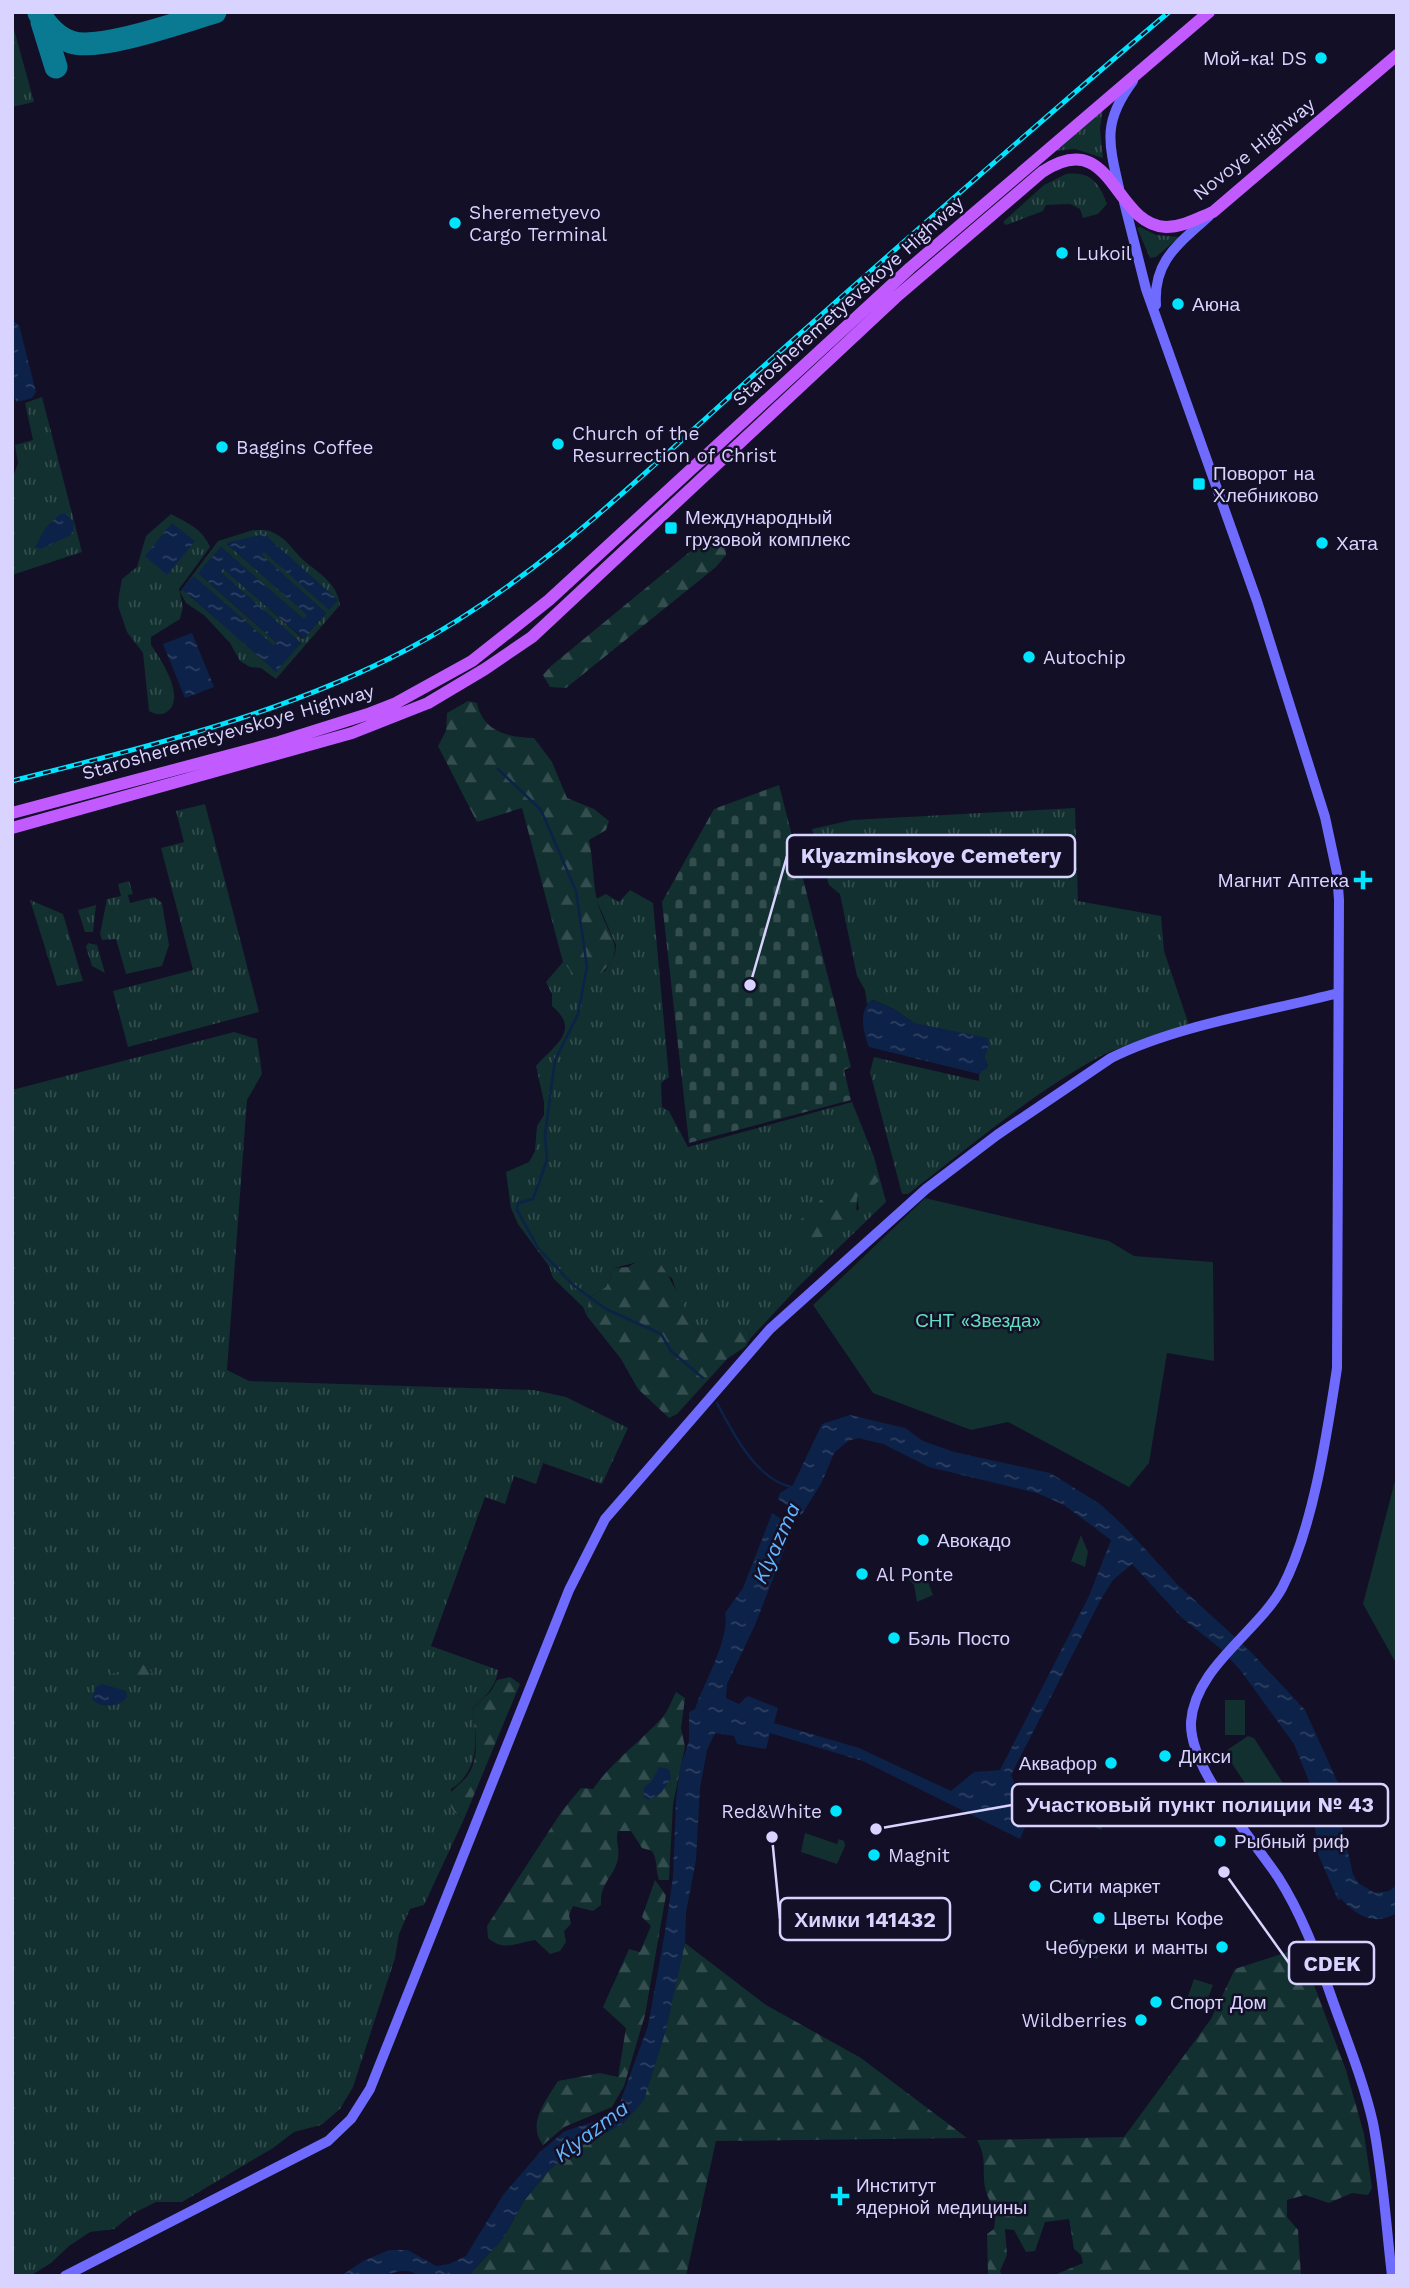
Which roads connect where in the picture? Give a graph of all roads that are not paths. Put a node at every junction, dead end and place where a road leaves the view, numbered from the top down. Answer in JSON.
{"nodes":[{"id":1,"x":1209,"y":12,"type":"edge"},
{"id":2,"x":1397,"y":55,"type":"edge"},
{"id":3,"x":1145,"y":65,"type":"junction"},
{"id":4,"x":1119,"y":188,"type":"junction"},
{"id":5,"x":1124,"y":202,"type":"junction"},
{"id":6,"x":1213,"y":212,"type":"junction"},
{"id":7,"x":1157,"y":312,"type":"junction"},
{"id":8,"x":12,"y":814,"type":"edge"},
{"id":9,"x":12,"y":828,"type":"edge"},
{"id":10,"x":1338,"y":993,"type":"junction"},
{"id":11,"x":65,"y":2276,"type":"edge"},
{"id":12,"x":1392,"y":2276,"type":"edge"}],
"edges":[{"from":1,"to":3,"type":"main road","name":"Starosheremetyevskoye Highway"},
{"from":2,"to":6,"type":"main road","name":"Novoye Highway"},
{"from":3,"to":4,"type":"main road"},
{"from":3,"to":8,"type":"main road","name":"Starosheremetyevskoye Highway"},
{"from":4,"to":5,"type":"main road"},
{"from":4,"to":9,"type":"main road","name":"Starosheremetyevskoye Highway"},
{"from":5,"to":6,"type":"main road","name":"Novoye Highway"},
{"from":5,"to":7,"type":"main road"},
{"from":6,"to":7,"type":"main road"},
{"from":7,"to":10,"type":"main road"},
{"from":10,"to":11,"type":"main road"},
{"from":10,"to":12,"type":"main road"}]}
